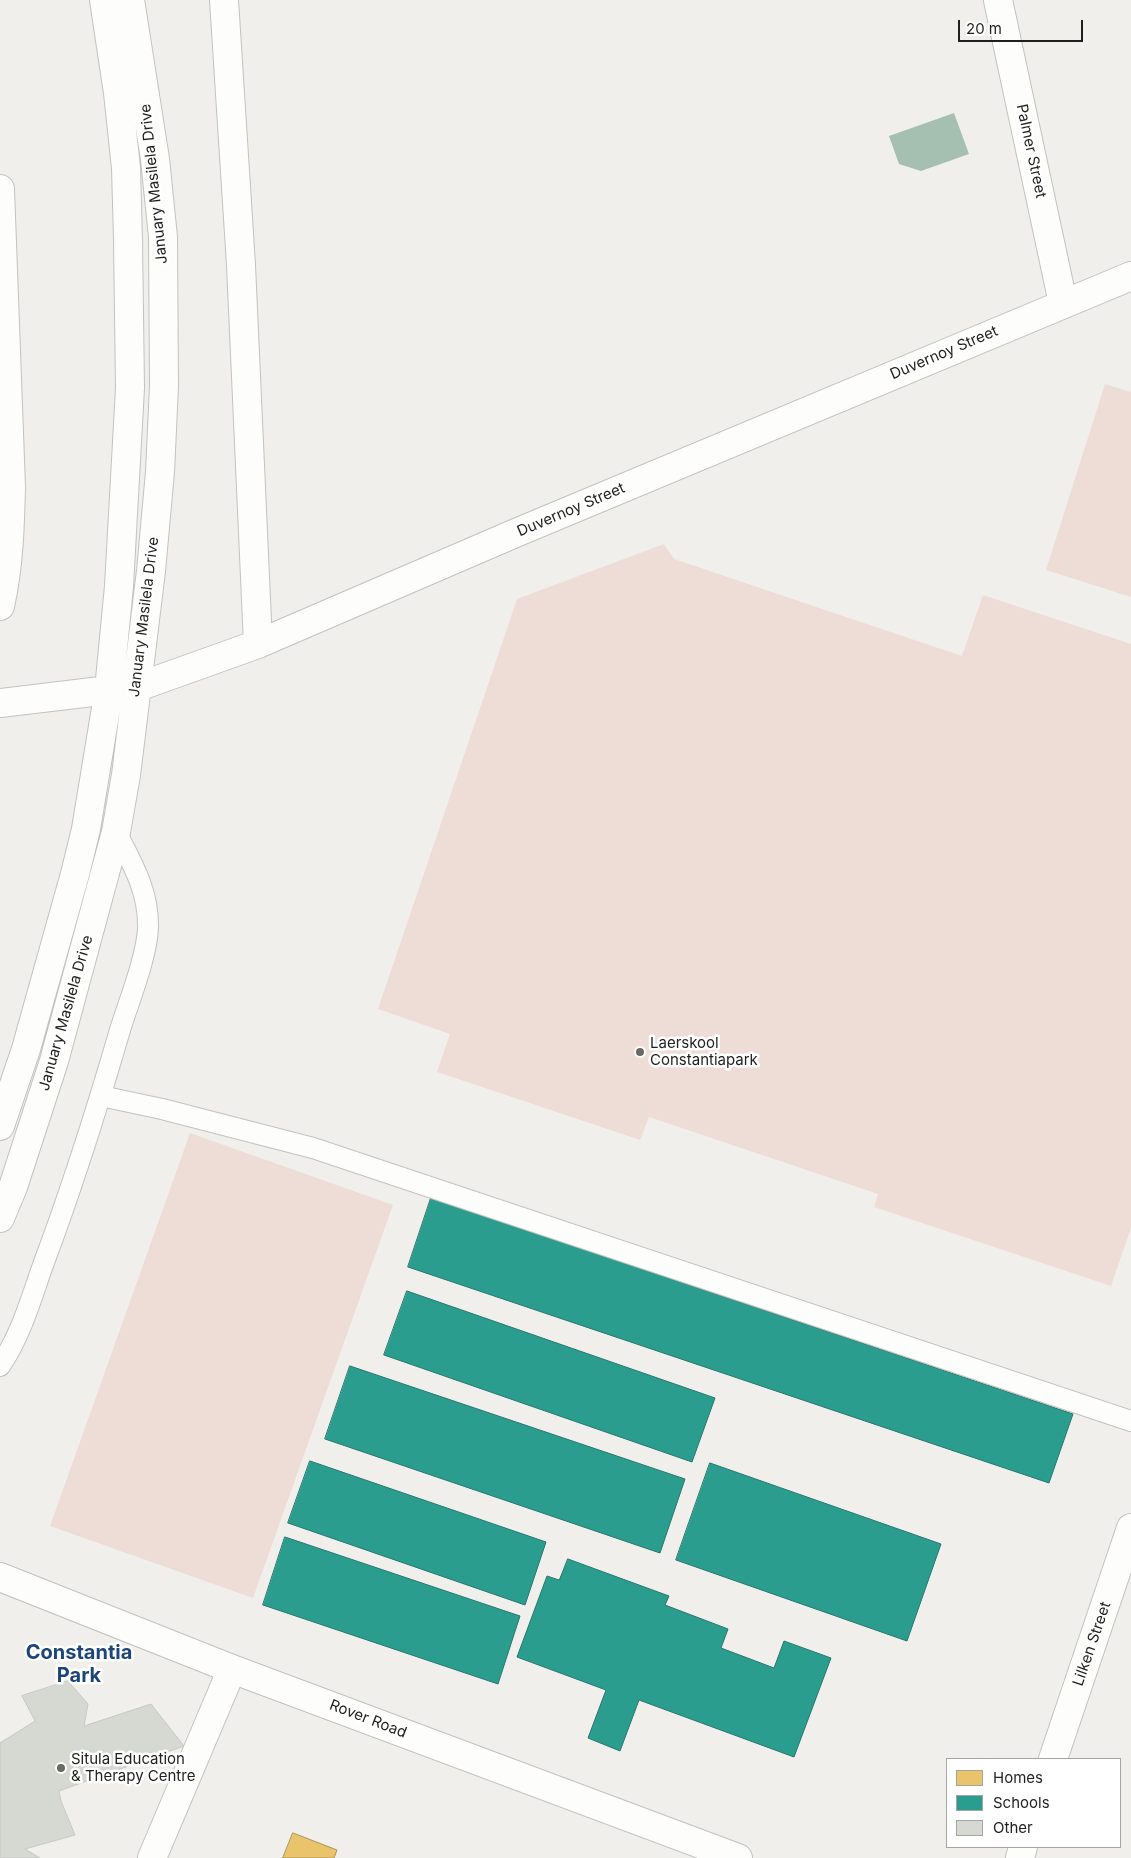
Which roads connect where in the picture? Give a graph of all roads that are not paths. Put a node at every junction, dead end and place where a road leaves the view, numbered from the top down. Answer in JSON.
{"nodes":[{"id":1,"x":104,"y":0,"type":"edge"},
{"id":2,"x":130,"y":0,"type":"edge"},
{"id":3,"x":224,"y":0,"type":"edge"},
{"id":4,"x":998,"y":0,"type":"edge"},
{"id":5,"x":0,"y":189,"type":"edge"},
{"id":6,"x":1131,"y":276,"type":"edge"},
{"id":7,"x":1064,"y":303,"type":"junction"},
{"id":8,"x":0,"y":606,"type":"edge"},
{"id":9,"x":258,"y":644,"type":"junction"},
{"id":10,"x":122,"y":689,"type":"junction"},
{"id":11,"x":0,"y":704,"type":"edge"},
{"id":12,"x":116,"y":832,"type":"junction"},
{"id":13,"x":101,"y":1096,"type":"junction"},
{"id":14,"x":0,"y":1126,"type":"edge"},
{"id":15,"x":0,"y":1218,"type":"edge"},
{"id":16,"x":0,"y":1366,"type":"edge"},
{"id":17,"x":1131,"y":1421,"type":"edge"},
{"id":18,"x":1131,"y":1528,"type":"edge"},
{"id":19,"x":0,"y":1577,"type":"edge"},
{"id":20,"x":232,"y":1668,"type":"junction"},
{"id":21,"x":1053,"y":1758,"type":"edge"},
{"id":22,"x":152,"y":1858,"type":"edge"},
{"id":23,"x":738,"y":1858,"type":"edge"}],
"edges":[{"from":1,"to":10,"type":"street","name":"January Masilela Drive"},
{"from":2,"to":10,"type":"street","name":"January Masilela Drive"},
{"from":3,"to":9,"type":"street"},
{"from":4,"to":7,"type":"street","name":"Palmer Street"},
{"from":5,"to":8,"type":"street"},
{"from":6,"to":7,"type":"street","name":"Duvernoy Street"},
{"from":7,"to":9,"type":"street","name":"Duvernoy Street"},
{"from":9,"to":10,"type":"street","name":"Duvernoy Street"},
{"from":10,"to":11,"type":"street","name":"Duvernoy Street"},
{"from":10,"to":12,"type":"street","name":"January Masilela Drive"},
{"from":10,"to":14,"type":"street","name":"January Masilela Drive"},
{"from":12,"to":13,"type":"lane"},
{"from":12,"to":15,"type":"street","name":"January Masilela Drive"},
{"from":13,"to":16,"type":"lane"},
{"from":13,"to":17,"type":"lane"},
{"from":18,"to":21,"type":"street","name":"Lilken Street"},
{"from":19,"to":20,"type":"street","name":"Rover Road"},
{"from":20,"to":22,"type":"street"},
{"from":20,"to":23,"type":"street","name":"Rover Road"}]}
